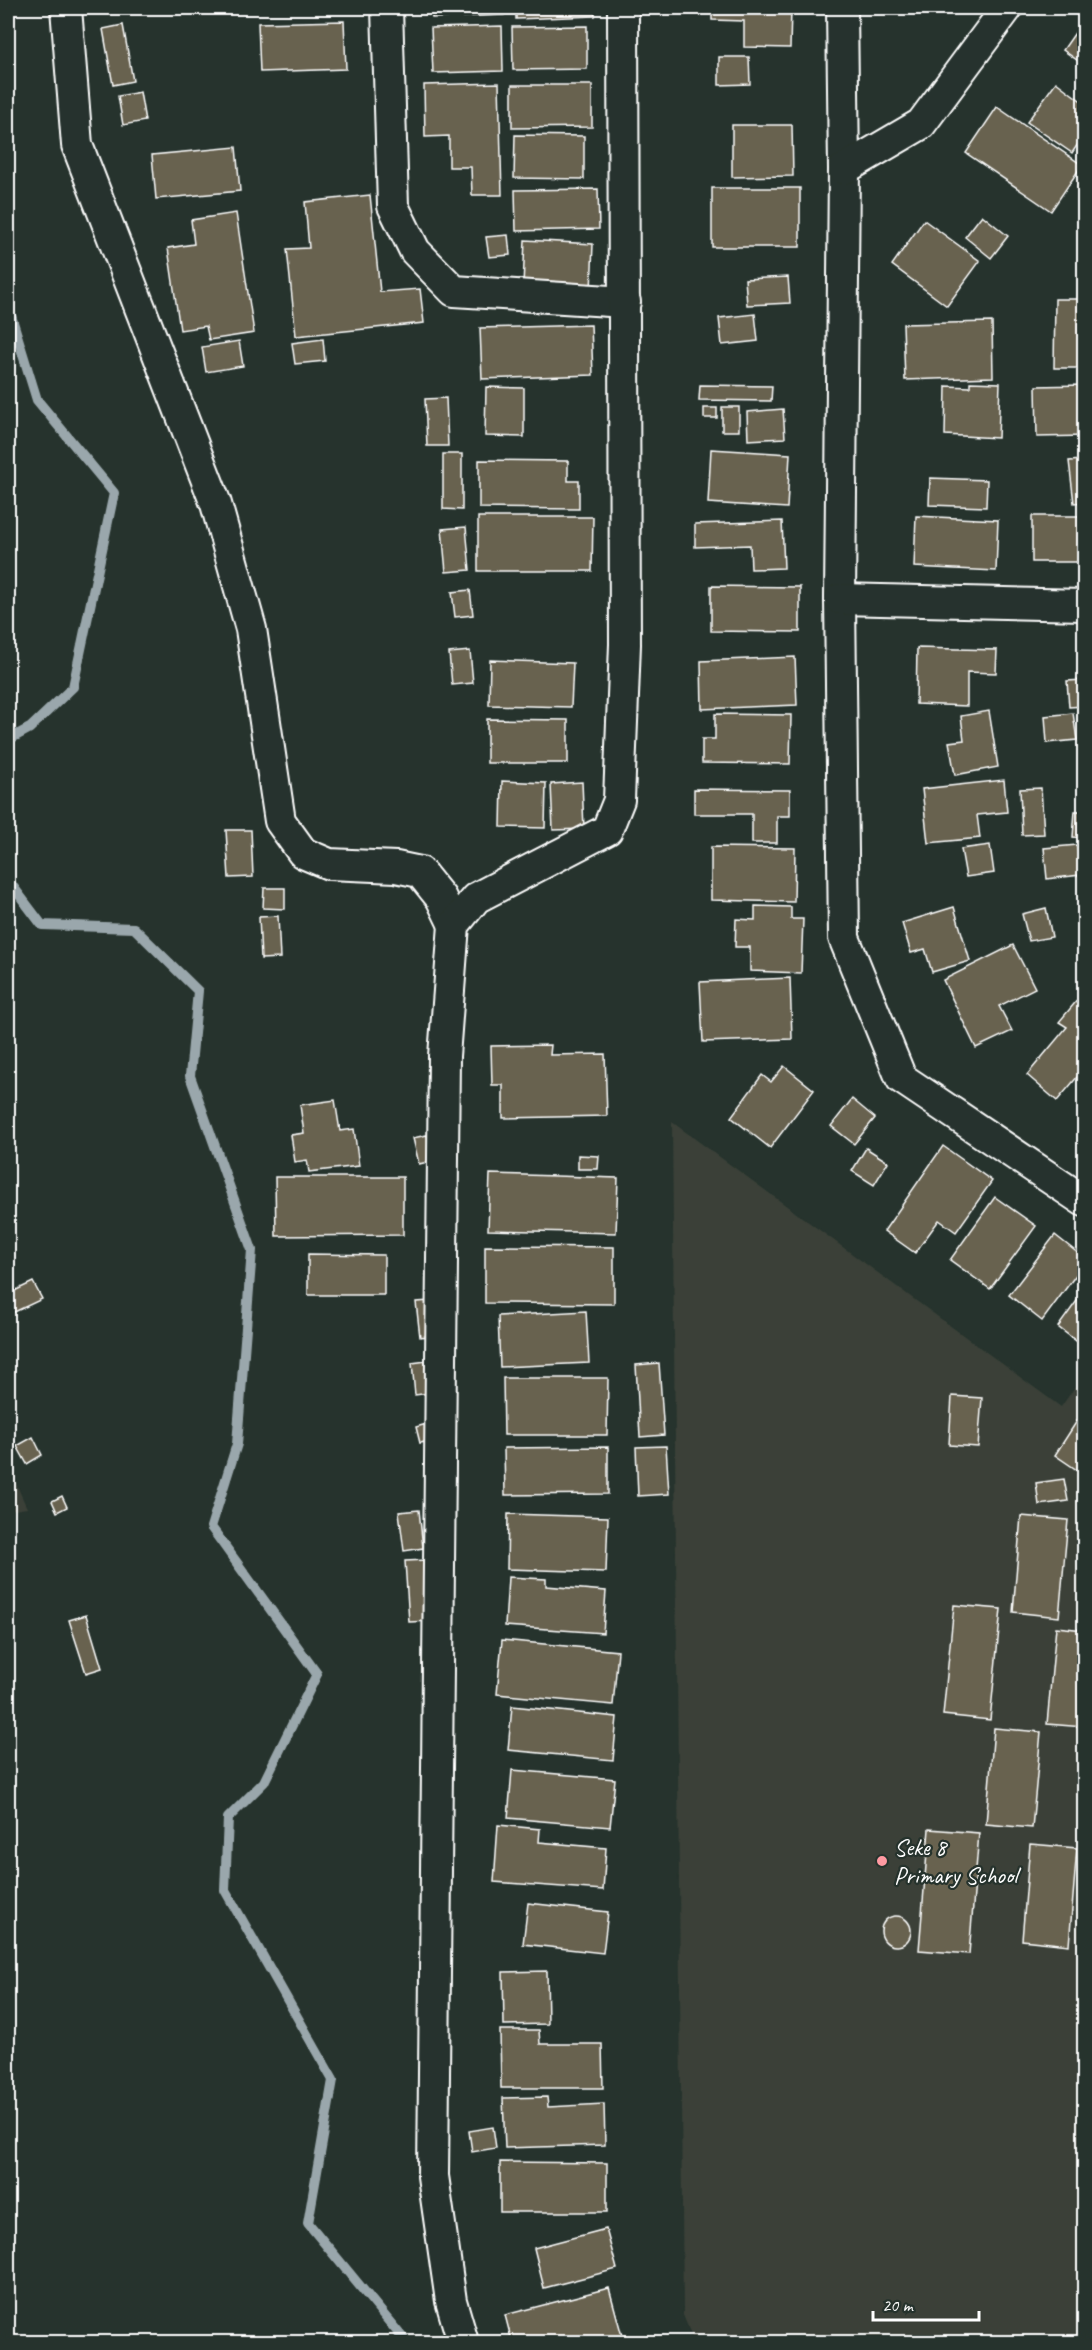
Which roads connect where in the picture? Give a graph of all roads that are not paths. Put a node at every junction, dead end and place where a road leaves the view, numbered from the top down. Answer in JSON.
{"nodes":[{"id":1,"x":66,"y":8,"type":"edge"},
{"id":2,"x":387,"y":8,"type":"edge"},
{"id":3,"x":623,"y":8,"type":"edge"},
{"id":4,"x":842,"y":8,"type":"edge"},
{"id":5,"x":1007,"y":8,"type":"edge"},
{"id":6,"x":844,"y":169,"type":"junction"},
{"id":7,"x":625,"y":302,"type":"junction"},
{"id":8,"x":840,"y":599,"type":"junction"},
{"id":9,"x":1084,"y":604,"type":"edge"},
{"id":10,"x":454,"y":925,"type":"junction"},
{"id":11,"x":1084,"y":1201,"type":"edge"},
{"id":12,"x":463,"y":2343,"type":"edge"}],
"edges":[{"from":1,"to":10,"type":"street"},
{"from":2,"to":7,"type":"street"},
{"from":3,"to":7,"type":"street"},
{"from":4,"to":6,"type":"street"},
{"from":5,"to":6,"type":"street"},
{"from":6,"to":8,"type":"street"},
{"from":7,"to":10,"type":"street"},
{"from":8,"to":9,"type":"street"},
{"from":8,"to":11,"type":"street"},
{"from":10,"to":12,"type":"street"}]}
